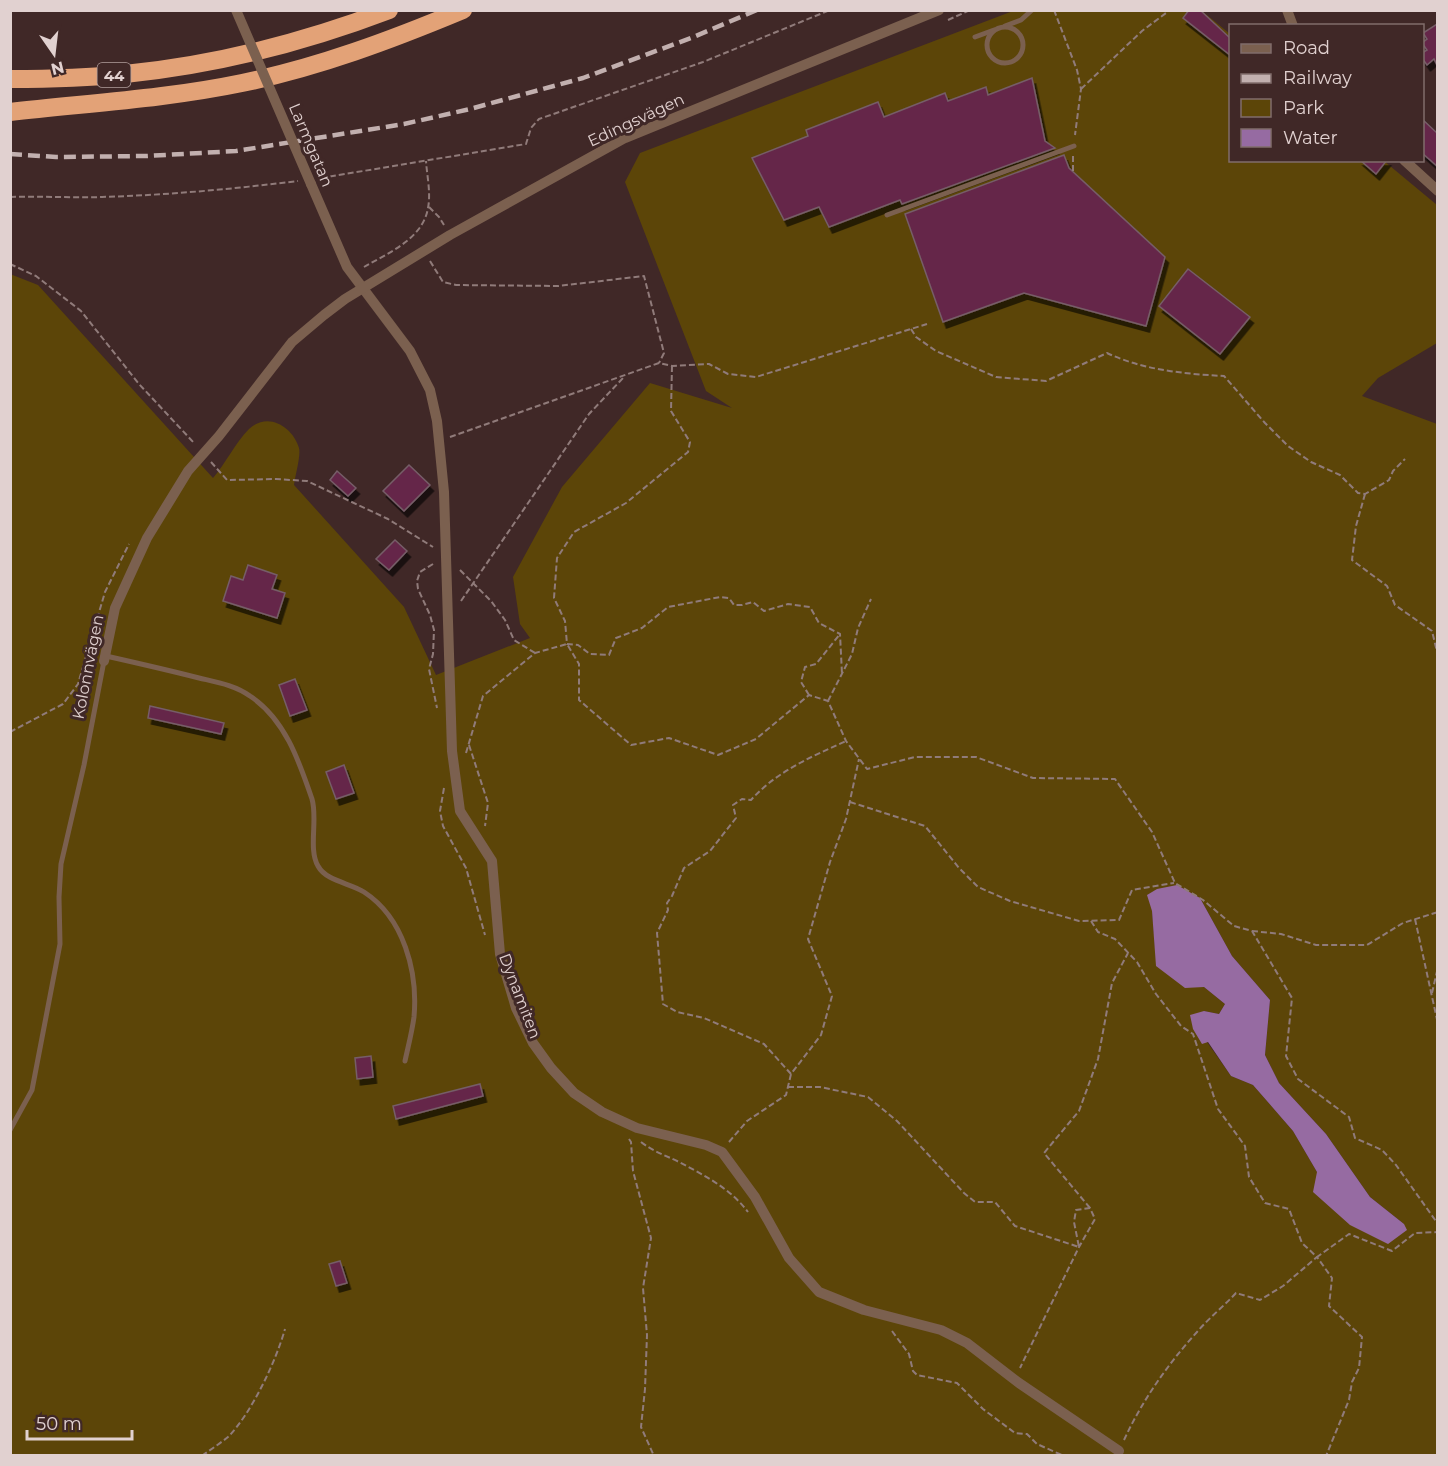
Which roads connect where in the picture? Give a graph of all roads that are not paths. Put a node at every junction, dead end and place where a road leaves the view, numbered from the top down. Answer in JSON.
{"nodes":[{"id":1,"x":236,"y":10,"type":"edge"},
{"id":2,"x":389,"y":10,"type":"edge"},
{"id":3,"x":463,"y":10,"type":"edge"},
{"id":4,"x":939,"y":10,"type":"edge"},
{"id":5,"x":1032,"y":10,"type":"edge"},
{"id":6,"x":999,"y":28,"type":"junction"},
{"id":7,"x":975,"y":37,"type":"dead end"},
{"id":8,"x":10,"y":79,"type":"edge"},
{"id":9,"x":63,"y":106,"type":"junction"},
{"id":10,"x":10,"y":107,"type":"edge"},
{"id":11,"x":10,"y":112,"type":"edge"},
{"id":12,"x":1074,"y":146,"type":"road end"},
{"id":13,"x":1406,"y":162,"type":"edge"},
{"id":14,"x":1437,"y":191,"type":"edge"},
{"id":15,"x":887,"y":215,"type":"dead end"},
{"id":16,"x":362,"y":290,"type":"junction"},
{"id":17,"x":105,"y":659,"type":"junction"},
{"id":18,"x":405,"y":1061,"type":"dead end"},
{"id":19,"x":10,"y":1130,"type":"edge"},
{"id":20,"x":1119,"y":1451,"type":"road end"}],
"edges":[{"from":1,"to":16,"type":"street","name":"Larmgatan","bridge":true},
{"from":2,"to":8,"type":"highway","number":"44"},
{"from":3,"to":9,"type":"highway","number":"44"},
{"from":4,"to":16,"type":"street","name":"Edingsvägen"},
{"from":5,"to":6,"type":"lane"},
{"from":6,"to":6,"type":"lane"},
{"from":6,"to":7,"type":"lane"},
{"from":9,"to":10,"type":"highway","number":"44"},
{"from":9,"to":11,"type":"highway"},
{"from":12,"to":15,"type":"lane"},
{"from":13,"to":14,"type":"street"},
{"from":16,"to":17,"type":"street","name":"Kolonnvägen"},
{"from":16,"to":20,"type":"street","name":"Larmgatan"},
{"from":17,"to":18,"type":"lane"},
{"from":17,"to":19,"type":"lane","name":"Kolonnvägen"}]}
